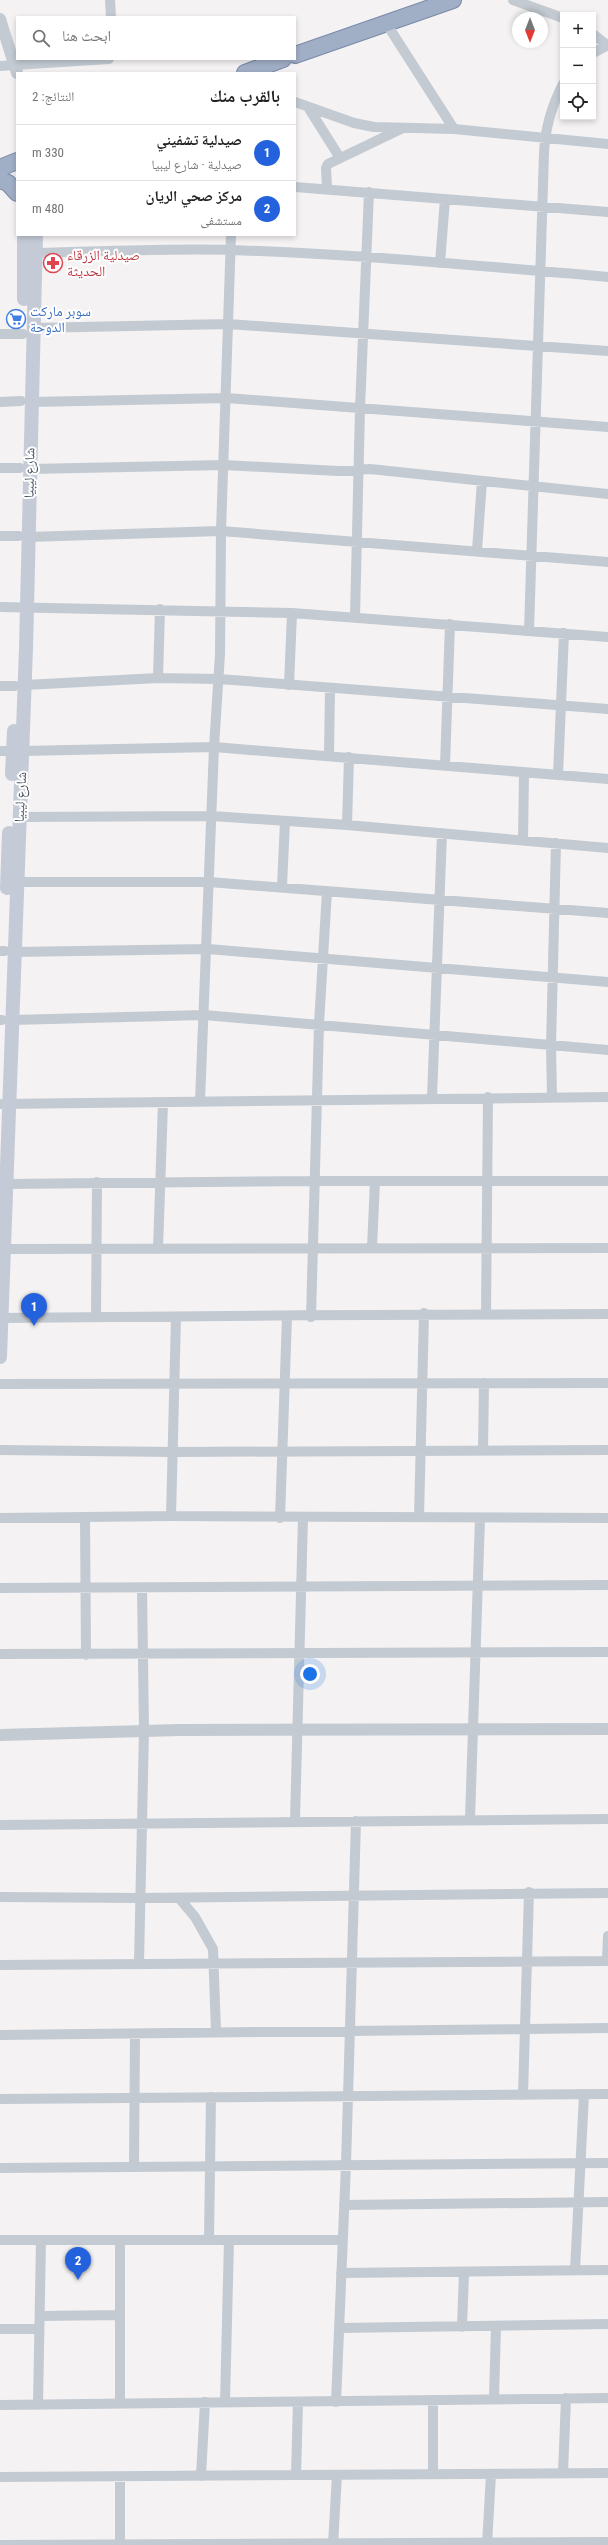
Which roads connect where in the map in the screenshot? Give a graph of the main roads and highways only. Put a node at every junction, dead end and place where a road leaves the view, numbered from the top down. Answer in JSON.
{"nodes":[{"id":1,"x":453,"y":0,"type":"edge"},
{"id":2,"x":296,"y":55,"type":"edge"},
{"id":3,"x":280,"y":60,"type":"edge"},
{"id":4,"x":250,"y":72,"type":"edge"},
{"id":5,"x":16,"y":161,"type":"edge"},
{"id":6,"x":0,"y":168,"type":"edge"},
{"id":7,"x":16,"y":168,"type":"edge"},
{"id":8,"x":0,"y":175,"type":"edge"},
{"id":9,"x":0,"y":180,"type":"edge"},
{"id":10,"x":16,"y":192,"type":"edge"},
{"id":11,"x":32,"y":236,"type":"edge"},
{"id":12,"x":28,"y":331,"type":"junction"},
{"id":13,"x":12,"y":751,"type":"edge"},
{"id":14,"x":16,"y":825,"type":"junction"},
{"id":15,"x":6,"y":952,"type":"edge"},
{"id":16,"x":4,"y":1020,"type":"edge"},
{"id":17,"x":3,"y":1100,"type":"edge"},
{"id":18,"x":1,"y":1318,"type":"edge"},
{"id":19,"x":0,"y":1356,"type":"edge"}],
"edges":[{"from":1,"to":2,"type":"highway"},
{"from":3,"to":4,"type":"highway"},
{"from":5,"to":6,"type":"highway"},
{"from":7,"to":8,"type":"highway"},
{"from":9,"to":10,"type":"highway"},
{"from":11,"to":12,"type":"main road","name":"شارع ليبيا"},
{"from":11,"to":12,"type":"main road","name":"شارع ليبيا"},
{"from":12,"to":13,"type":"main road","name":"شارع ليبيا"},
{"from":13,"to":14,"type":"main road","name":"شارع ليبيا"},
{"from":14,"to":15,"type":"main road","name":"شارع ليبيا"},
{"from":14,"to":15,"type":"main road","name":"شارع ليبيا"},
{"from":15,"to":16,"type":"main road","name":"شارع ليبيا"},
{"from":16,"to":17,"type":"main road","name":"شارع ليبيا"},
{"from":17,"to":18,"type":"main road","name":"شارع ليبيا"},
{"from":18,"to":19,"type":"main road","name":"شارع ليبيا"}]}
